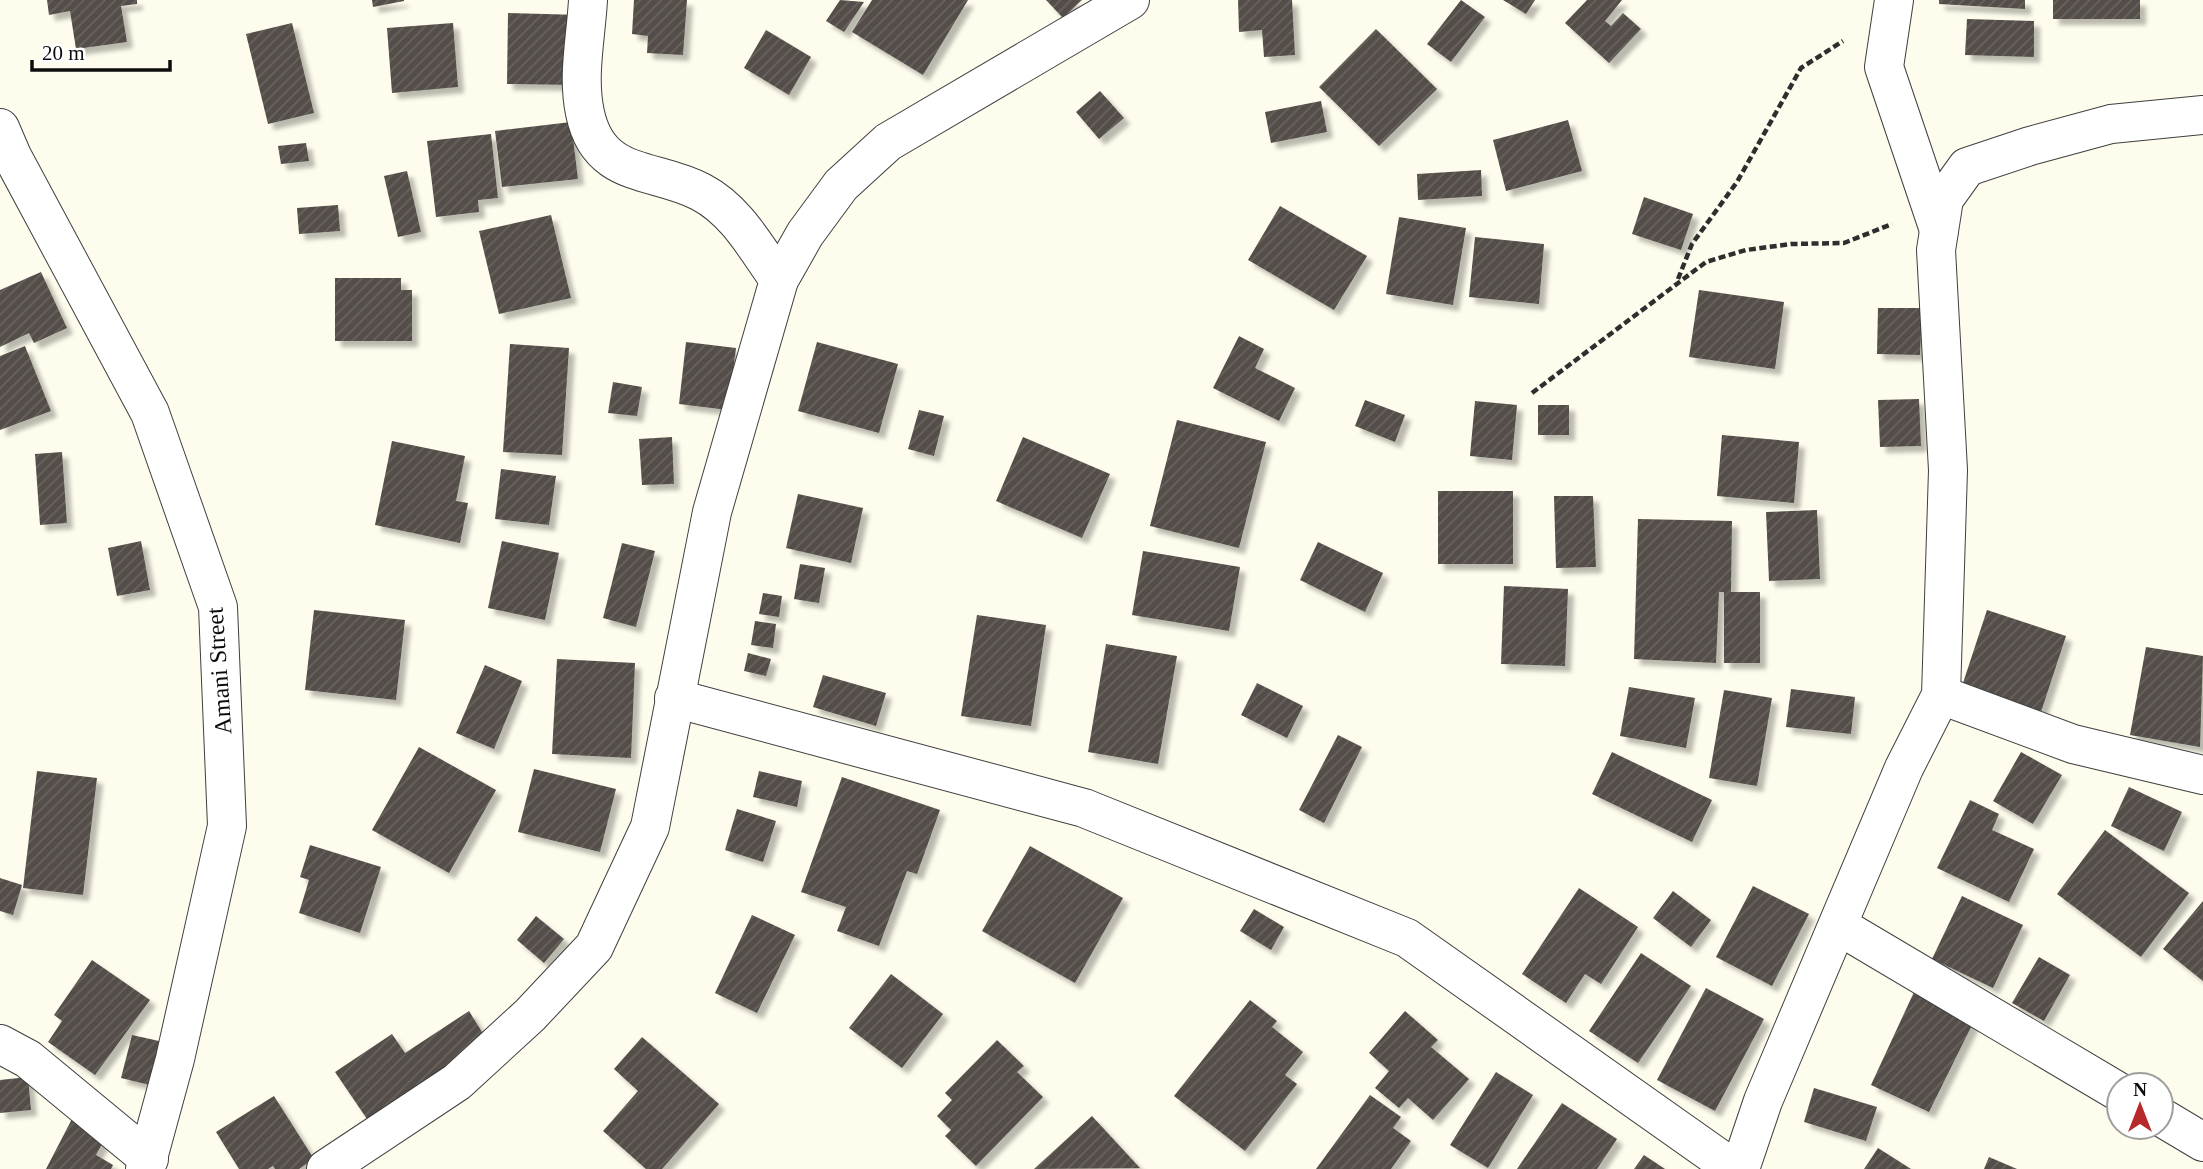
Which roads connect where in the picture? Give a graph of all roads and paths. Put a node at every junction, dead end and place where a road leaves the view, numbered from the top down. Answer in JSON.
{"nodes":[{"id":1,"x":587,"y":0,"type":"edge"},
{"id":2,"x":1130,"y":0,"type":"edge"},
{"id":3,"x":1890,"y":16,"type":"edge"},
{"id":4,"x":2203,"y":115,"type":"edge"},
{"id":5,"x":4,"y":148,"type":"edge"},
{"id":6,"x":1926,"y":193,"type":"junction"},
{"id":7,"x":1939,"y":230,"type":"junction"},
{"id":8,"x":779,"y":280,"type":"junction"},
{"id":9,"x":1678,"y":280,"type":"junction"},
{"id":10,"x":1532,"y":393,"type":"dead end"},
{"id":11,"x":1941,"y":695,"type":"junction"},
{"id":12,"x":674,"y":698,"type":"junction"},
{"id":13,"x":2203,"y":775,"type":"edge"},
{"id":14,"x":1839,"y":926,"type":"junction"},
{"id":15,"x":0,"y":1044,"type":"edge"},
{"id":16,"x":2105,"y":1084,"type":"edge"},
{"id":17,"x":2175,"y":1125,"type":"edge"},
{"id":18,"x":2203,"y":1142,"type":"edge"},
{"id":19,"x":147,"y":1164,"type":"edge"},
{"id":20,"x":326,"y":1169,"type":"edge"},
{"id":21,"x":1734,"y":1169,"type":"edge"},
{"id":22,"x":1740,"y":1169,"type":"edge"}],
"edges":[{"from":1,"to":8,"type":"street"},
{"from":2,"to":8,"type":"street"},
{"from":3,"to":6,"type":"street"},
{"from":3,"to":9,"type":"path"},
{"from":4,"to":7,"type":"street"},
{"from":5,"to":19,"type":"street","name":"Amani Street"},
{"from":6,"to":7,"type":"street"},
{"from":6,"to":9,"type":"path"},
{"from":7,"to":11,"type":"street"},
{"from":8,"to":12,"type":"street"},
{"from":9,"to":10,"type":"path"},
{"from":11,"to":13,"type":"street"},
{"from":11,"to":14,"type":"street"},
{"from":12,"to":20,"type":"street"},
{"from":12,"to":21,"type":"street"},
{"from":14,"to":16,"type":"street"},
{"from":14,"to":22,"type":"street"},
{"from":15,"to":19,"type":"street"},
{"from":17,"to":18,"type":"street"}]}
